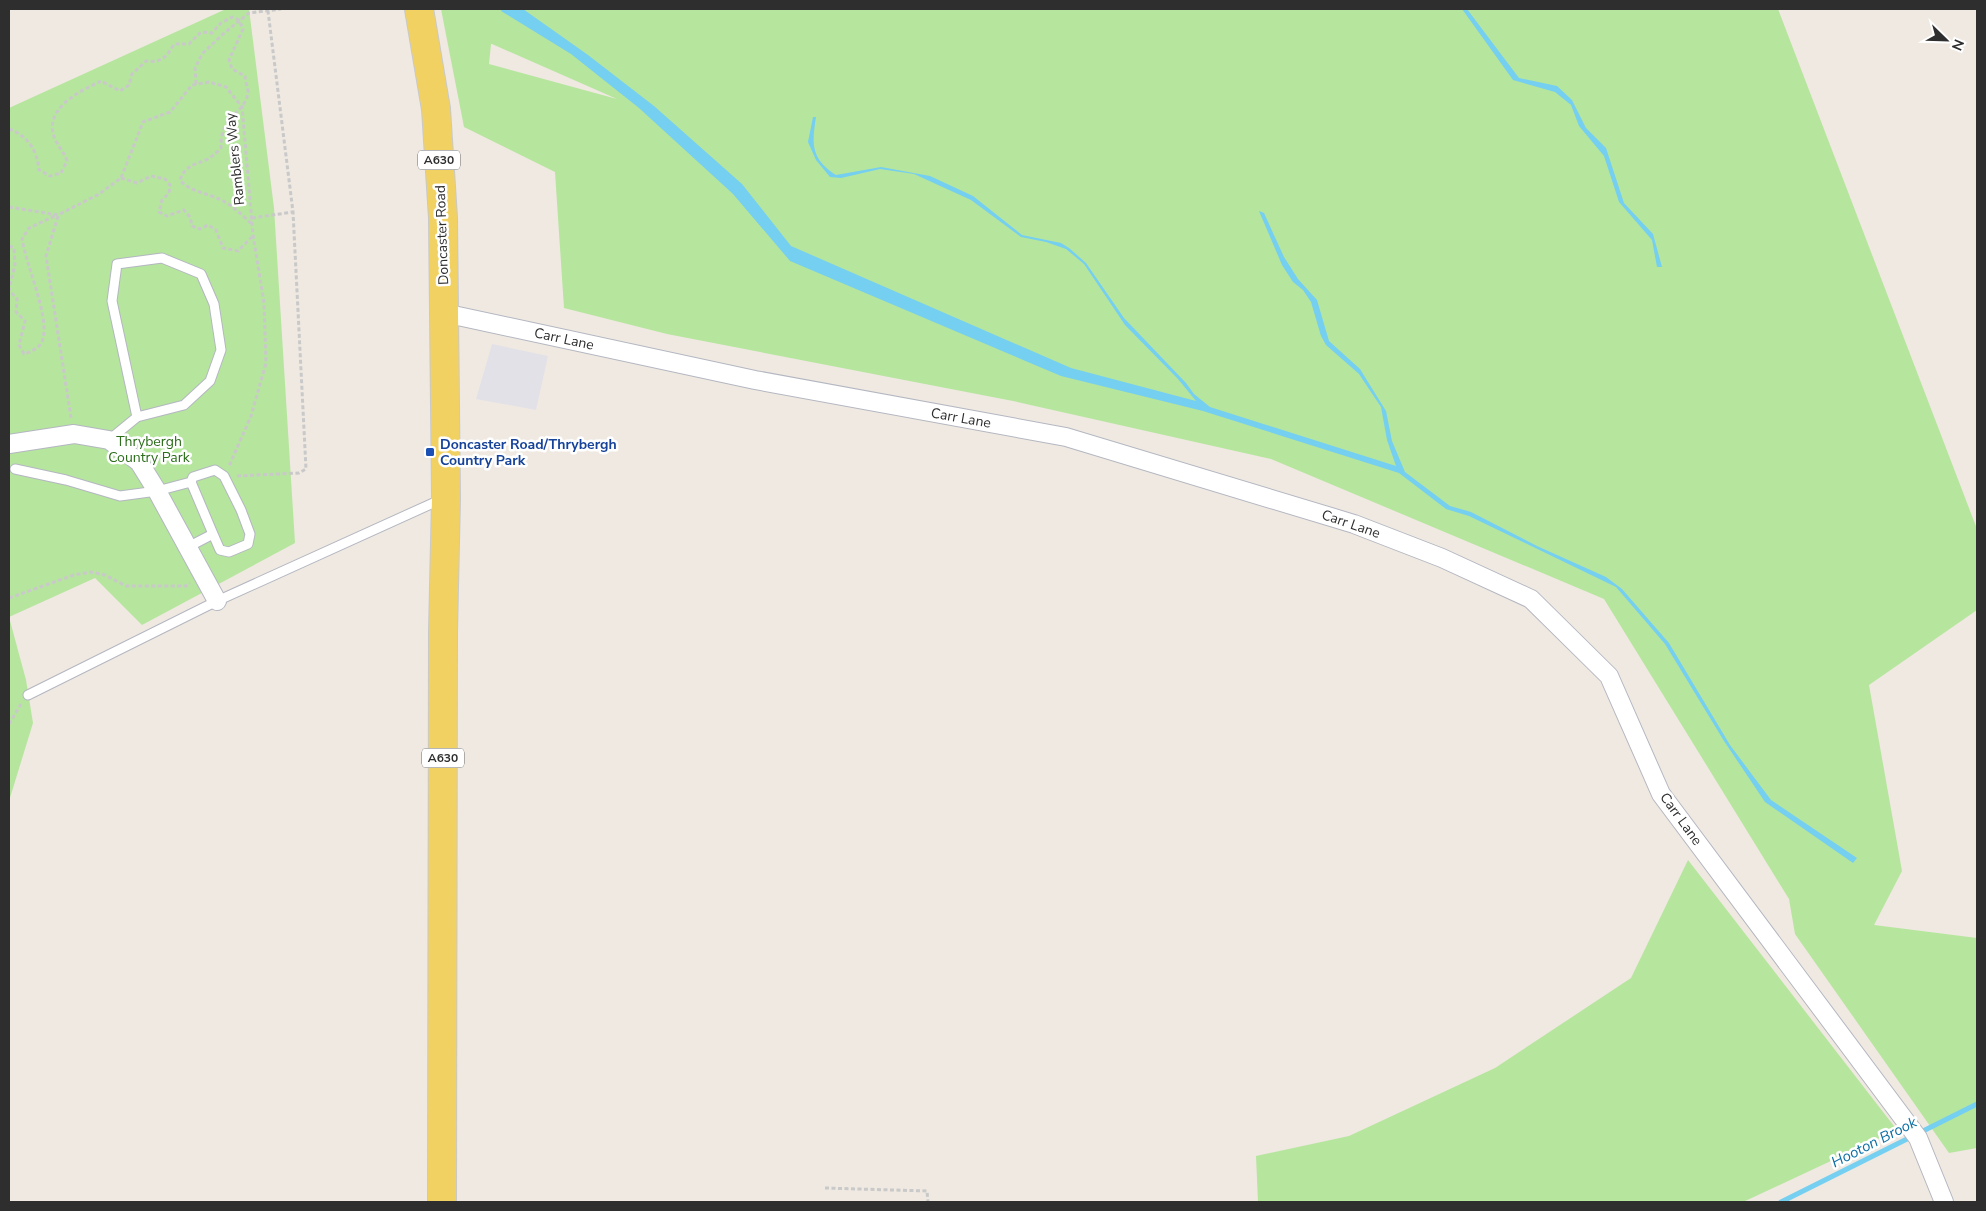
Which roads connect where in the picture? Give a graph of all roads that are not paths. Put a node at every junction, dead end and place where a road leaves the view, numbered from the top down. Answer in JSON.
{"nodes":[{"id":1,"x":419,"y":9,"type":"edge"},
{"id":2,"x":444,"y":313,"type":"junction"},
{"id":3,"x":137,"y":417,"type":"junction"},
{"id":4,"x":109,"y":440,"type":"junction"},
{"id":5,"x":9,"y":444,"type":"edge"},
{"id":6,"x":15,"y":469,"type":"dead end"},
{"id":7,"x":191,"y":482,"type":"junction"},
{"id":8,"x":157,"y":491,"type":"junction"},
{"id":9,"x":446,"y":498,"type":"junction"},
{"id":10,"x":213,"y":534,"type":"junction"},
{"id":11,"x":188,"y":547,"type":"junction"},
{"id":12,"x":217,"y":601,"type":"junction"},
{"id":13,"x":28,"y":694,"type":"road end"},
{"id":14,"x":442,"y":1202,"type":"edge"},
{"id":15,"x":1944,"y":1202,"type":"edge"}],
"edges":[{"from":1,"to":2,"type":"main road","name":"Doncaster Road","number":"A630"},
{"from":2,"to":9,"type":"main road","number":"A630"},
{"from":2,"to":15,"type":"street","name":"Carr Lane"},
{"from":3,"to":3,"type":"lane"},
{"from":3,"to":4,"type":"lane"},
{"from":4,"to":5,"type":"street"},
{"from":4,"to":8,"type":"street"},
{"from":6,"to":8,"type":"lane"},
{"from":7,"to":8,"type":"lane"},
{"from":7,"to":10,"type":"lane"},
{"from":7,"to":10,"type":"lane"},
{"from":8,"to":11,"type":"street"},
{"from":9,"to":12,"type":"lane"},
{"from":9,"to":14,"type":"main road","number":"A630"},
{"from":10,"to":11,"type":"lane"},
{"from":11,"to":12,"type":"street"},
{"from":12,"to":13,"type":"lane"}]}
